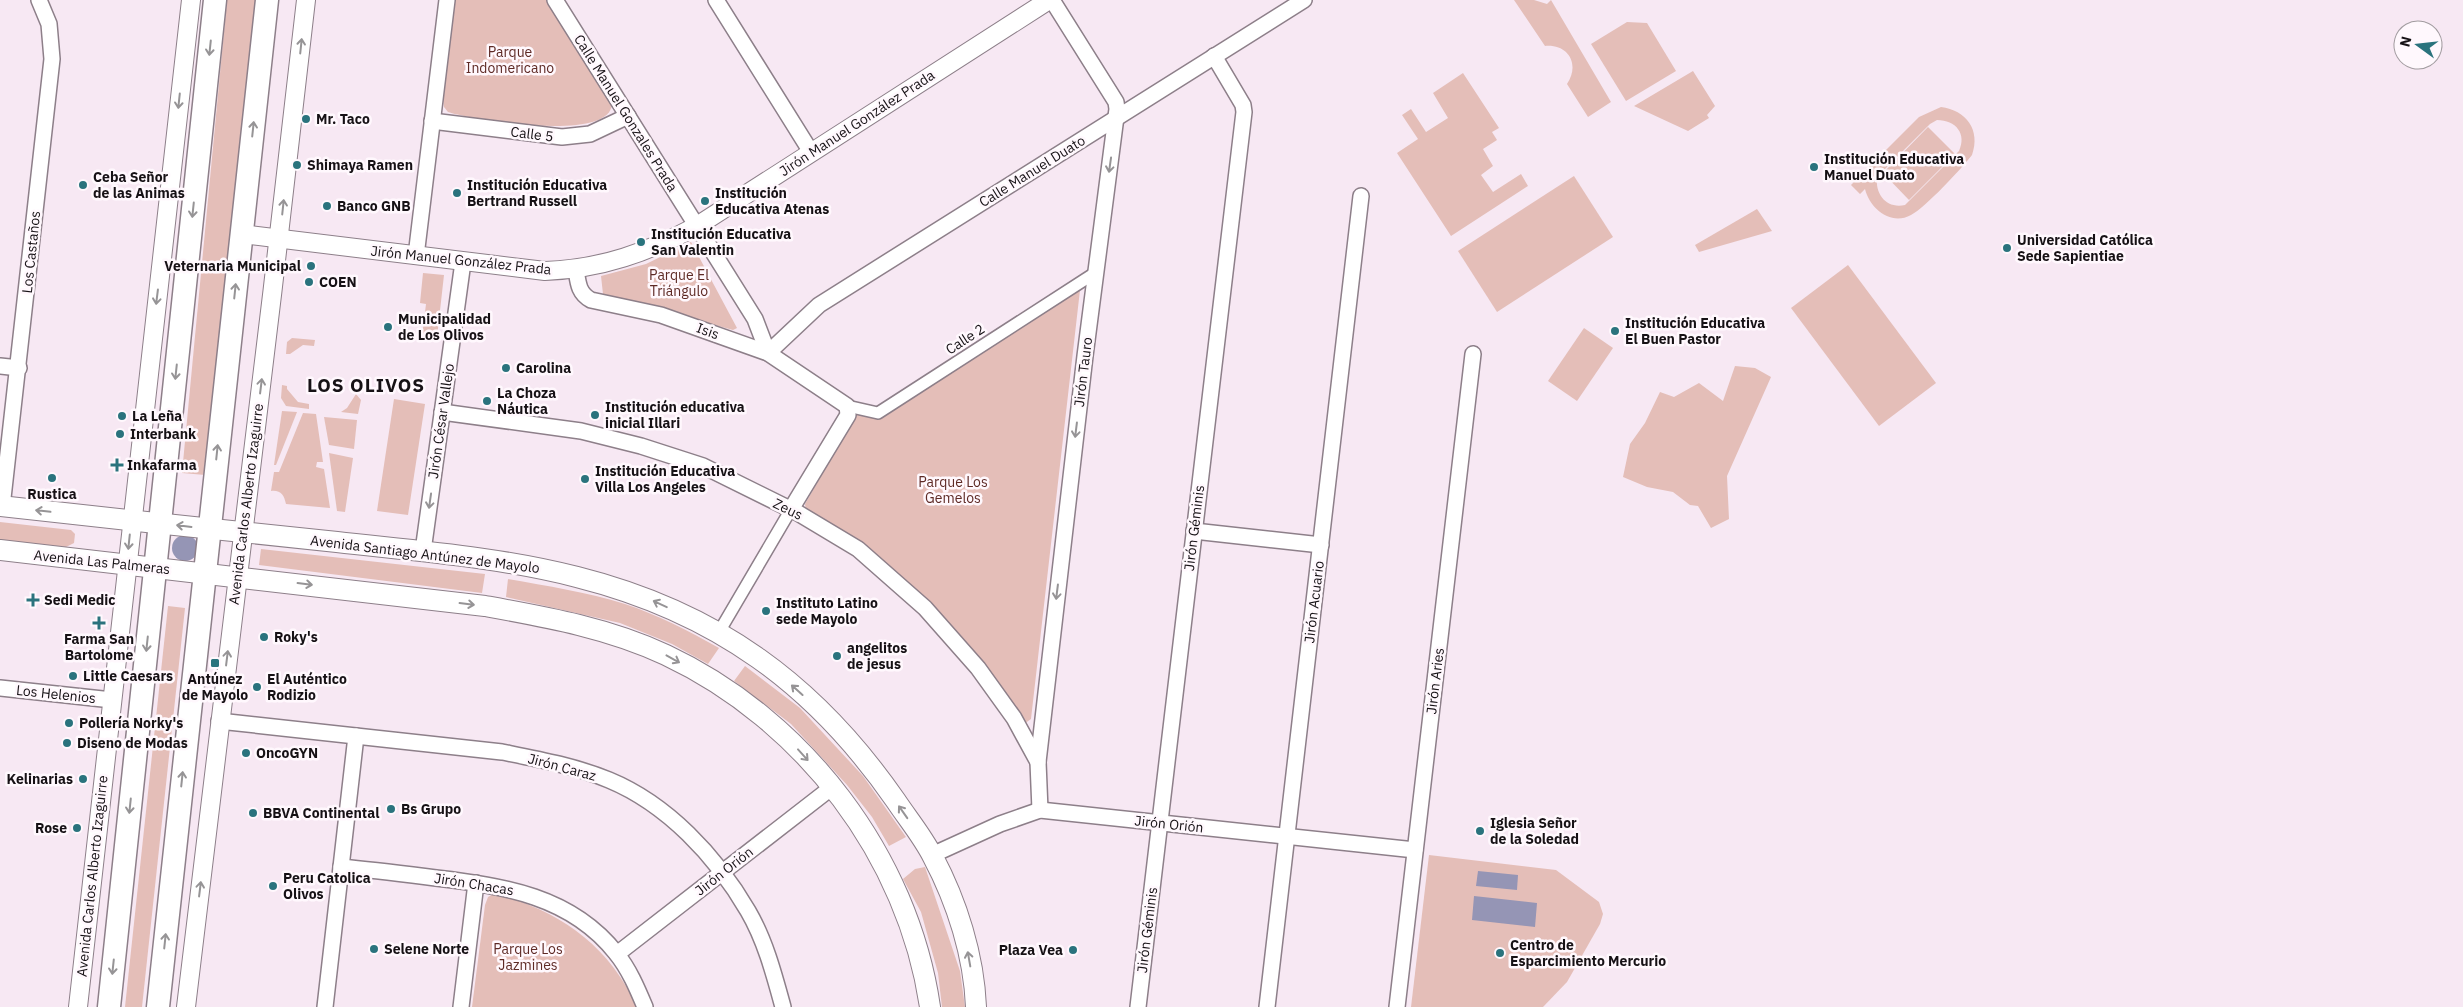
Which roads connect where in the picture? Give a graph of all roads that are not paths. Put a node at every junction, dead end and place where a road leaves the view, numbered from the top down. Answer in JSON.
{"nodes":[{"id":1,"x":38,"y":0,"type":"edge"},
{"id":2,"x":191,"y":0,"type":"edge"},
{"id":3,"x":215,"y":0,"type":"edge"},
{"id":4,"x":267,"y":0,"type":"edge"},
{"id":5,"x":306,"y":0,"type":"edge"},
{"id":6,"x":447,"y":0,"type":"edge"},
{"id":7,"x":555,"y":0,"type":"edge"},
{"id":8,"x":716,"y":0,"type":"edge"},
{"id":9,"x":1050,"y":0,"type":"edge"},
{"id":10,"x":1304,"y":0,"type":"edge"},
{"id":11,"x":1214,"y":56,"type":"junction"},
{"id":12,"x":628,"y":116,"type":"junction"},
{"id":13,"x":1117,"y":117,"type":"junction"},
{"id":14,"x":432,"y":121,"type":"junction"},
{"id":15,"x":811,"y":152,"type":"junction"},
{"id":16,"x":1362,"y":196,"type":"dead end"},
{"id":17,"x":697,"y":226,"type":"junction"},
{"id":18,"x":242,"y":234,"type":"junction"},
{"id":19,"x":279,"y":238,"type":"junction"},
{"id":20,"x":416,"y":256,"type":"junction"},
{"id":21,"x":463,"y":262,"type":"junction"},
{"id":22,"x":576,"y":268,"type":"junction"},
{"id":23,"x":1095,"y":273,"type":"junction"},
{"id":24,"x":768,"y":353,"type":"junction"},
{"id":25,"x":1473,"y":354,"type":"dead end"},
{"id":26,"x":0,"y":366,"type":"edge"},
{"id":27,"x":18,"y":368,"type":"junction"},
{"id":28,"x":848,"y":406,"type":"junction"},
{"id":29,"x":442,"y":412,"type":"junction"},
{"id":30,"x":1,"y":507,"type":"edge"},
{"id":31,"x":790,"y":510,"type":"junction"},
{"id":32,"x":131,"y":520,"type":"junction"},
{"id":33,"x":160,"y":523,"type":"junction"},
{"id":34,"x":209,"y":529,"type":"junction"},
{"id":35,"x":1194,"y":531,"type":"junction"},
{"id":36,"x":243,"y":532,"type":"junction"},
{"id":37,"x":1321,"y":544,"type":"junction"},
{"id":38,"x":0,"y":550,"type":"edge"},
{"id":39,"x":423,"y":552,"type":"junction"},
{"id":40,"x":127,"y":564,"type":"junction"},
{"id":41,"x":155,"y":567,"type":"junction"},
{"id":42,"x":203,"y":573,"type":"junction"},
{"id":43,"x":237,"y":576,"type":"junction"},
{"id":44,"x":719,"y":632,"type":"junction"},
{"id":45,"x":0,"y":688,"type":"edge"},
{"id":46,"x":112,"y":700,"type":"junction"},
{"id":47,"x":219,"y":721,"type":"junction"},
{"id":48,"x":356,"y":736,"type":"junction"},
{"id":49,"x":1038,"y":762,"type":"junction"},
{"id":50,"x":831,"y":788,"type":"junction"},
{"id":51,"x":1040,"y":810,"type":"junction"},
{"id":52,"x":1159,"y":822,"type":"junction"},
{"id":53,"x":1287,"y":836,"type":"junction"},
{"id":54,"x":1415,"y":850,"type":"junction"},
{"id":55,"x":932,"y":854,"type":"junction"},
{"id":56,"x":342,"y":867,"type":"junction"},
{"id":57,"x":722,"y":874,"type":"junction"},
{"id":58,"x":476,"y":883,"type":"junction"},
{"id":59,"x":617,"y":954,"type":"junction"},
{"id":60,"x":78,"y":1007,"type":"edge"},
{"id":61,"x":109,"y":1007,"type":"edge"},
{"id":62,"x":158,"y":1007,"type":"edge"},
{"id":63,"x":186,"y":1007,"type":"edge"},
{"id":64,"x":326,"y":1007,"type":"edge"},
{"id":65,"x":461,"y":1007,"type":"edge"},
{"id":66,"x":645,"y":1007,"type":"edge"},
{"id":67,"x":783,"y":1007,"type":"edge"},
{"id":68,"x":930,"y":1007,"type":"edge"},
{"id":69,"x":976,"y":1007,"type":"edge"},
{"id":70,"x":1138,"y":1007,"type":"edge"},
{"id":71,"x":1267,"y":1007,"type":"edge"},
{"id":72,"x":1397,"y":1007,"type":"edge"}],
"edges":[{"from":1,"to":27,"type":"street","name":"Los Castaños"},
{"from":2,"to":32,"type":"street","name":"Avenida Carlos Alberto Izaguirre","one_way":true},
{"from":3,"to":33,"type":"main road","one_way":true},
{"from":18,"to":4,"type":"main road","one_way":true},
{"from":19,"to":5,"type":"street","name":"Avenida Carlos Alberto Izaguirre","one_way":true},
{"from":6,"to":14,"type":"street"},
{"from":7,"to":12,"type":"street","name":"Calle Manuel Gonzales Prada"},
{"from":8,"to":15,"type":"street"},
{"from":9,"to":13,"type":"street","name":"Jirón Tauro"},
{"from":9,"to":15,"type":"street","name":"Jirón Manuel González Prada"},
{"from":10,"to":11,"type":"street","name":"Calle Manuel Duato"},
{"from":11,"to":13,"type":"street","name":"Calle Manuel Duato"},
{"from":11,"to":35,"type":"street","name":"Jirón Géminis"},
{"from":12,"to":14,"type":"street","name":"Calle 5"},
{"from":12,"to":17,"type":"street","name":"Calle Manuel Gonzales Prada"},
{"from":13,"to":23,"type":"street","name":"Jirón Tauro","one_way":true},
{"from":13,"to":24,"type":"street","name":"Calle Manuel Duato"},
{"from":14,"to":20,"type":"street"},
{"from":15,"to":17,"type":"street","name":"Jirón Manuel González Prada"},
{"from":16,"to":37,"type":"street","name":"Jirón Acuario"},
{"from":17,"to":22,"type":"street","name":"Jirón Manuel González Prada"},
{"from":17,"to":24,"type":"street","name":"Calle Manuel Gonzales Prada"},
{"from":18,"to":19,"type":"street","name":"Jirón Manuel González Prada"},
{"from":34,"to":18,"type":"main road","one_way":true},
{"from":19,"to":20,"type":"street","name":"Jirón Manuel González Prada"},
{"from":36,"to":19,"type":"street","name":"Avenida Carlos Alberto Izaguirre","one_way":true},
{"from":20,"to":21,"type":"street","name":"Jirón Manuel González Prada"},
{"from":21,"to":22,"type":"street","name":"Jirón Manuel González Prada"},
{"from":21,"to":29,"type":"street","name":"Jirón César Vallejo"},
{"from":22,"to":24,"type":"street","name":"Isis"},
{"from":23,"to":28,"type":"street","name":"Calle 2"},
{"from":23,"to":49,"type":"street","name":"Jirón Tauro","one_way":true},
{"from":24,"to":28,"type":"street","name":"Isis"},
{"from":25,"to":54,"type":"street","name":"Jirón Aries"},
{"from":26,"to":27,"type":"street"},
{"from":27,"to":30,"type":"street","name":"Los Castaños"},
{"from":28,"to":31,"type":"street"},
{"from":29,"to":31,"type":"street","name":"Zeus"},
{"from":29,"to":39,"type":"street","name":"Jirón César Vallejo","one_way":true},
{"from":32,"to":30,"type":"main road","one_way":true},
{"from":31,"to":44,"type":"street"},
{"from":31,"to":49,"type":"street","name":"Zeus"},
{"from":32,"to":33,"type":"main road"},
{"from":32,"to":40,"type":"street","name":"Avenida Carlos Alberto Izaguirre","one_way":true},
{"from":34,"to":33,"type":"main road","name":"Avenida Santiago Antúnez de Mayolo","one_way":true},
{"from":33,"to":41,"type":"main road"},
{"from":34,"to":36,"type":"main road","name":"Avenida Santiago Antúnez de Mayolo"},
{"from":34,"to":42,"type":"main road"},
{"from":35,"to":37,"type":"street"},
{"from":35,"to":52,"type":"street","name":"Jirón Géminis"},
{"from":36,"to":39,"type":"main road","name":"Avenida Santiago Antúnez de Mayolo"},
{"from":36,"to":43,"type":"street","name":"Avenida Carlos Alberto Izaguirre"},
{"from":37,"to":53,"type":"street","name":"Jirón Acuario"},
{"from":38,"to":40,"type":"main road","name":"Avenida Las Palmeras"},
{"from":44,"to":39,"type":"main road","name":"Avenida Santiago Antúnez de Mayolo","one_way":true},
{"from":40,"to":41,"type":"main road","name":"Avenida Las Palmeras"},
{"from":40,"to":46,"type":"street","name":"Avenida Carlos Alberto Izaguirre"},
{"from":41,"to":42,"type":"main road","name":"Avenida Las Palmeras"},
{"from":41,"to":61,"type":"main road","one_way":true},
{"from":42,"to":43,"type":"main road"},
{"from":62,"to":42,"type":"main road","one_way":true},
{"from":47,"to":43,"type":"street","name":"Avenida Carlos Alberto Izaguirre","one_way":true},
{"from":43,"to":50,"type":"main road","one_way":true},
{"from":55,"to":44,"type":"main road","name":"Avenida Santiago Antúnez de Mayolo","one_way":true},
{"from":45,"to":46,"type":"street","name":"Los Helenios"},
{"from":46,"to":60,"type":"street","name":"Avenida Carlos Alberto Izaguirre"},
{"from":47,"to":48,"type":"street","name":"Jirón Caraz"},
{"from":63,"to":47,"type":"street","name":"Avenida Carlos Alberto Izaguirre","one_way":true},
{"from":48,"to":56,"type":"street"},
{"from":48,"to":57,"type":"street","name":"Jirón Caraz"},
{"from":49,"to":51,"type":"street","name":"Jirón Tauro"},
{"from":50,"to":57,"type":"street","name":"Jirón Orión"},
{"from":50,"to":68,"type":"main road"},
{"from":51,"to":52,"type":"street","name":"Jirón Orión"},
{"from":51,"to":55,"type":"street","name":"Jirón Orión"},
{"from":52,"to":53,"type":"street","name":"Jirón Orión"},
{"from":52,"to":70,"type":"street","name":"Jirón Géminis"},
{"from":53,"to":54,"type":"street","name":"Jirón Orión"},
{"from":53,"to":71,"type":"street","name":"Jirón Acuario"},
{"from":54,"to":72,"type":"street","name":"Jirón Aries"},
{"from":69,"to":55,"type":"main road","name":"Avenida Santiago Antúnez de Mayolo","one_way":true},
{"from":56,"to":58,"type":"street","name":"Jirón Chacas"},
{"from":56,"to":64,"type":"street"},
{"from":57,"to":59,"type":"street","name":"Jirón Orión"},
{"from":57,"to":67,"type":"street","name":"Jirón Caraz"},
{"from":58,"to":59,"type":"street","name":"Jirón Chacas"},
{"from":58,"to":65,"type":"street"},
{"from":59,"to":66,"type":"street","name":"Jirón Chacas"}]}
